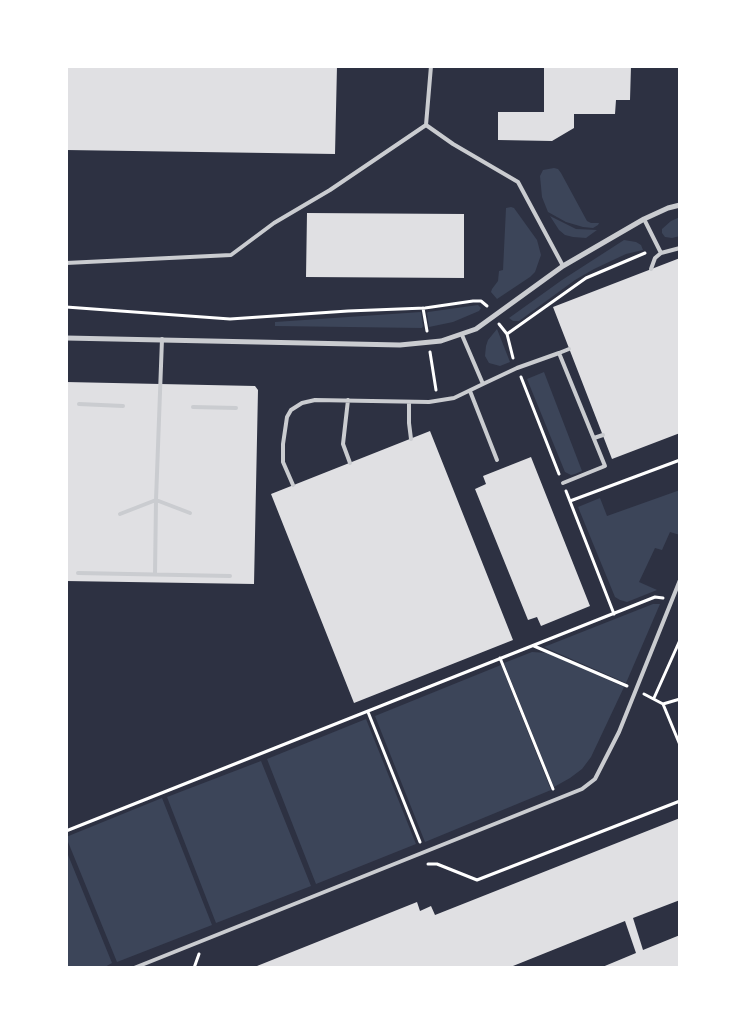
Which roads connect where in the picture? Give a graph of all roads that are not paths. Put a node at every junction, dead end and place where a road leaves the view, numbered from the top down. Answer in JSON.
{"nodes":[{"id":1,"x":431,"y":66,"type":"edge"},
{"id":2,"x":426,"y":125,"type":"junction"},
{"id":3,"x":680,"y":205,"type":"edge"},
{"id":4,"x":644,"y":219,"type":"junction"},
{"id":5,"x":680,"y":248,"type":"edge"},
{"id":6,"x":661,"y":253,"type":"junction"},
{"id":7,"x":66,"y":263,"type":"edge"},
{"id":8,"x":563,"y":266,"type":"junction"},
{"id":9,"x":651,"y":269,"type":"dead end"},
{"id":10,"x":462,"y":335,"type":"junction"},
{"id":11,"x":66,"y":338,"type":"edge"},
{"id":12,"x":162,"y":339,"type":"junction"},
{"id":13,"x":569,"y":349,"type":"dead end"},
{"id":14,"x":559,"y":353,"type":"junction"},
{"id":15,"x":483,"y":384,"type":"junction"},
{"id":16,"x":470,"y":391,"type":"junction"},
{"id":17,"x":348,"y":400,"type":"junction"},
{"id":18,"x":409,"y":402,"type":"junction"},
{"id":19,"x":80,"y":404,"type":"dead end"},
{"id":20,"x":122,"y":406,"type":"dead end"},
{"id":21,"x":193,"y":407,"type":"dead end"},
{"id":22,"x":236,"y":408,"type":"dead end"},
{"id":23,"x":603,"y":435,"type":"dead end"},
{"id":24,"x":412,"y":438,"type":"dead end"},
{"id":25,"x":594,"y":438,"type":"junction"},
{"id":26,"x":497,"y":460,"type":"dead end"},
{"id":27,"x":350,"y":463,"type":"dead end"},
{"id":28,"x":563,"y":482,"type":"road end"},
{"id":29,"x":293,"y":485,"type":"dead end"},
{"id":30,"x":156,"y":500,"type":"junction"},
{"id":31,"x":190,"y":513,"type":"dead end"},
{"id":32,"x":120,"y":514,"type":"dead end"},
{"id":33,"x":78,"y":573,"type":"dead end"},
{"id":34,"x":155,"y":574,"type":"junction"},
{"id":35,"x":230,"y":576,"type":"dead end"},
{"id":36,"x":680,"y":580,"type":"edge"},
{"id":37,"x":134,"y":968,"type":"edge"}],
"edges":[{"from":1,"to":2,"type":"lane"},
{"from":2,"to":7,"type":"lane"},
{"from":2,"to":8,"type":"lane"},
{"from":3,"to":4,"type":"street"},
{"from":4,"to":6,"type":"lane"},
{"from":4,"to":8,"type":"street"},
{"from":5,"to":6,"type":"lane"},
{"from":6,"to":9,"type":"lane"},
{"from":8,"to":10,"type":"street"},
{"from":10,"to":12,"type":"street"},
{"from":10,"to":15,"type":"lane"},
{"from":11,"to":12,"type":"street"},
{"from":12,"to":30,"type":"lane"},
{"from":13,"to":14,"type":"lane"},
{"from":14,"to":15,"type":"lane"},
{"from":14,"to":25,"type":"lane"},
{"from":15,"to":16,"type":"lane"},
{"from":16,"to":18,"type":"lane"},
{"from":16,"to":26,"type":"lane"},
{"from":17,"to":18,"type":"lane"},
{"from":17,"to":27,"type":"lane"},
{"from":17,"to":29,"type":"lane"},
{"from":18,"to":24,"type":"lane"},
{"from":19,"to":20,"type":"lane"},
{"from":21,"to":22,"type":"lane"},
{"from":23,"to":25,"type":"lane"},
{"from":25,"to":28,"type":"lane"},
{"from":30,"to":31,"type":"lane"},
{"from":30,"to":32,"type":"lane"},
{"from":30,"to":34,"type":"lane"},
{"from":33,"to":34,"type":"lane"},
{"from":34,"to":35,"type":"lane"},
{"from":36,"to":37,"type":"lane"}]}
